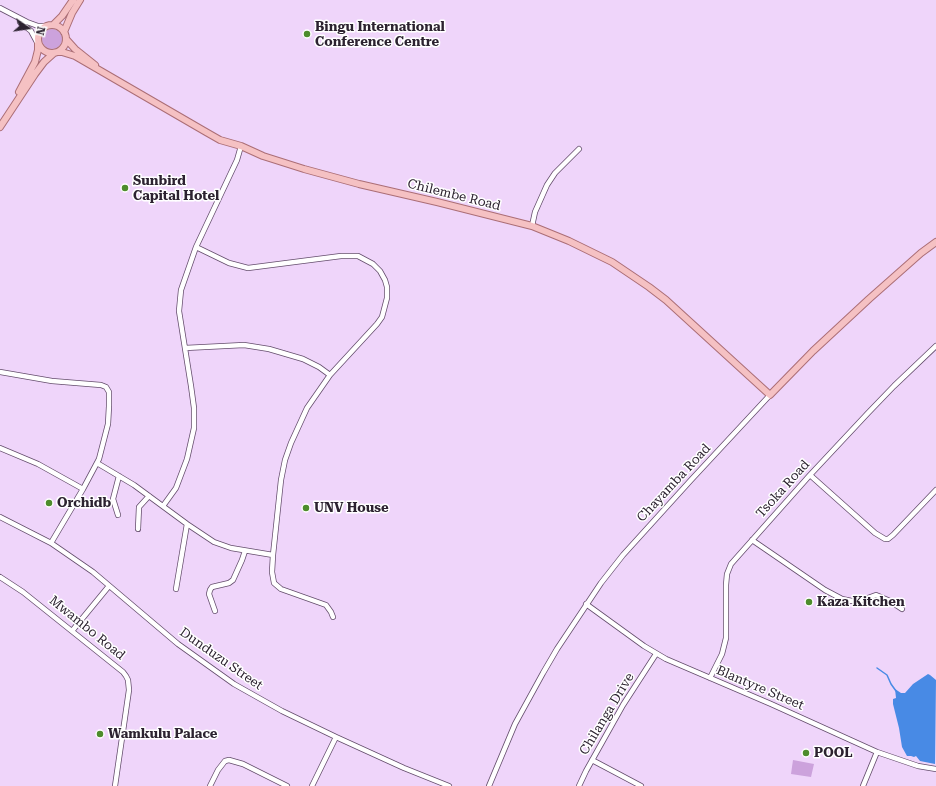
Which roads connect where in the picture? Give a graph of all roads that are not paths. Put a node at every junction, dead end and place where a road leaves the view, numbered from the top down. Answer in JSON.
{"nodes":[{"id":1,"x":72,"y":0,"type":"edge"},
{"id":2,"x":80,"y":0,"type":"edge"},
{"id":3,"x":0,"y":8,"type":"edge"},
{"id":4,"x":11,"y":14,"type":"junction"},
{"id":5,"x":49,"y":26,"type":"junction"},
{"id":6,"x":65,"y":35,"type":"junction"},
{"id":7,"x":38,"y":44,"type":"junction"},
{"id":8,"x":56,"y":53,"type":"junction"},
{"id":9,"x":103,"y":71,"type":"junction"},
{"id":10,"x":10,"y":112,"type":"junction"},
{"id":11,"x":0,"y":127,"type":"edge"},
{"id":12,"x":241,"y":146,"type":"junction"},
{"id":13,"x":579,"y":149,"type":"dead end"},
{"id":14,"x":532,"y":226,"type":"junction"},
{"id":15,"x":936,"y":242,"type":"edge"},
{"id":16,"x":196,"y":247,"type":"junction"},
{"id":17,"x":936,"y":346,"type":"edge"},
{"id":18,"x":185,"y":348,"type":"junction"},
{"id":19,"x":0,"y":372,"type":"edge"},
{"id":20,"x":330,"y":375,"type":"junction"},
{"id":21,"x":770,"y":395,"type":"junction"},
{"id":22,"x":0,"y":448,"type":"edge"},
{"id":23,"x":97,"y":463,"type":"junction"},
{"id":24,"x":810,"y":475,"type":"junction"},
{"id":25,"x":120,"y":476,"type":"junction"},
{"id":26,"x":83,"y":490,"type":"junction"},
{"id":27,"x":936,"y":490,"type":"edge"},
{"id":28,"x":149,"y":496,"type":"junction"},
{"id":29,"x":163,"y":506,"type":"junction"},
{"id":30,"x":118,"y":515,"type":"dead end"},
{"id":31,"x":0,"y":517,"type":"edge"},
{"id":32,"x":187,"y":524,"type":"junction"},
{"id":33,"x":138,"y":530,"type":"dead end"},
{"id":34,"x":752,"y":540,"type":"junction"},
{"id":35,"x":51,"y":543,"type":"junction"},
{"id":36,"x":245,"y":551,"type":"junction"},
{"id":37,"x":273,"y":555,"type":"junction"},
{"id":38,"x":0,"y":577,"type":"edge"},
{"id":39,"x":109,"y":586,"type":"junction"},
{"id":40,"x":176,"y":589,"type":"dead end"},
{"id":41,"x":586,"y":604,"type":"junction"},
{"id":42,"x":902,"y":609,"type":"dead end"},
{"id":43,"x":215,"y":611,"type":"dead end"},
{"id":44,"x":334,"y":617,"type":"dead end"},
{"id":45,"x":72,"y":630,"type":"junction"},
{"id":46,"x":656,"y":654,"type":"junction"},
{"id":47,"x":710,"y":678,"type":"junction"},
{"id":48,"x":336,"y":737,"type":"junction"},
{"id":49,"x":877,"y":752,"type":"junction"},
{"id":50,"x":592,"y":760,"type":"junction"},
{"id":51,"x":936,"y":769,"type":"edge"},
{"id":52,"x":115,"y":786,"type":"edge"},
{"id":53,"x":210,"y":786,"type":"edge"},
{"id":54,"x":287,"y":786,"type":"edge"},
{"id":55,"x":312,"y":786,"type":"edge"},
{"id":56,"x":449,"y":786,"type":"edge"},
{"id":57,"x":489,"y":786,"type":"edge"},
{"id":58,"x":579,"y":786,"type":"edge"},
{"id":59,"x":641,"y":786,"type":"edge"},
{"id":60,"x":863,"y":786,"type":"edge"}],
"edges":[{"from":1,"to":5,"type":"main road"},
{"from":2,"to":6,"type":"main road"},
{"from":3,"to":4,"type":"street"},
{"from":4,"to":5,"type":"street"},
{"from":4,"to":7,"type":"street"},
{"from":5,"to":6,"type":"main road"},
{"from":5,"to":7,"type":"main road"},
{"from":6,"to":8,"type":"main road"},
{"from":6,"to":9,"type":"main road"},
{"from":7,"to":8,"type":"main road"},
{"from":7,"to":10,"type":"main road"},
{"from":8,"to":9,"type":"main road"},
{"from":8,"to":10,"type":"main road"},
{"from":9,"to":12,"type":"main road","name":"Chilembe Road"},
{"from":10,"to":11,"type":"main road"},
{"from":12,"to":14,"type":"main road","name":"Chilembe Road"},
{"from":12,"to":16,"type":"street"},
{"from":13,"to":14,"type":"street"},
{"from":14,"to":21,"type":"main road","name":"Chilembe Road"},
{"from":15,"to":21,"type":"main road","name":"Chayamba Road"},
{"from":16,"to":18,"type":"street"},
{"from":16,"to":20,"type":"street"},
{"from":17,"to":24,"type":"street","name":"Tsoka Road"},
{"from":18,"to":20,"type":"street"},
{"from":18,"to":29,"type":"street"},
{"from":19,"to":23,"type":"street"},
{"from":20,"to":37,"type":"street"},
{"from":21,"to":41,"type":"street","name":"Chayamba Road"},
{"from":22,"to":26,"type":"street"},
{"from":23,"to":25,"type":"street"},
{"from":23,"to":26,"type":"street"},
{"from":24,"to":27,"type":"street"},
{"from":24,"to":34,"type":"street","name":"Tsoka Road"},
{"from":25,"to":28,"type":"street"},
{"from":25,"to":30,"type":"street"},
{"from":26,"to":35,"type":"street"},
{"from":28,"to":29,"type":"street"},
{"from":28,"to":33,"type":"street"},
{"from":29,"to":32,"type":"street"},
{"from":31,"to":35,"type":"street","name":"Dunduzu Street"},
{"from":32,"to":36,"type":"street"},
{"from":32,"to":40,"type":"street"},
{"from":34,"to":42,"type":"street"},
{"from":34,"to":47,"type":"street","name":"Tsoka Road"},
{"from":35,"to":39,"type":"street","name":"Dunduzu Street"},
{"from":36,"to":37,"type":"street"},
{"from":36,"to":43,"type":"street"},
{"from":37,"to":44,"type":"street"},
{"from":38,"to":45,"type":"street","name":"Mwambo Road"},
{"from":39,"to":45,"type":"street"},
{"from":39,"to":48,"type":"street","name":"Dunduzu Street"},
{"from":41,"to":46,"type":"street","name":"Blantyre Street"},
{"from":41,"to":57,"type":"street","name":"Chayamba Road"},
{"from":45,"to":52,"type":"street","name":"Mwambo Road"},
{"from":46,"to":47,"type":"street","name":"Blantyre Street"},
{"from":46,"to":50,"type":"street","name":"Chilanga Drive"},
{"from":47,"to":49,"type":"street","name":"Blantyre Street"},
{"from":48,"to":55,"type":"street"},
{"from":48,"to":56,"type":"street","name":"Dunduzu Street"},
{"from":49,"to":51,"type":"street","name":"Blantyre Street"},
{"from":49,"to":60,"type":"street"},
{"from":50,"to":58,"type":"street","name":"Chilanga Drive"},
{"from":50,"to":59,"type":"street"},
{"from":53,"to":54,"type":"street"}]}
